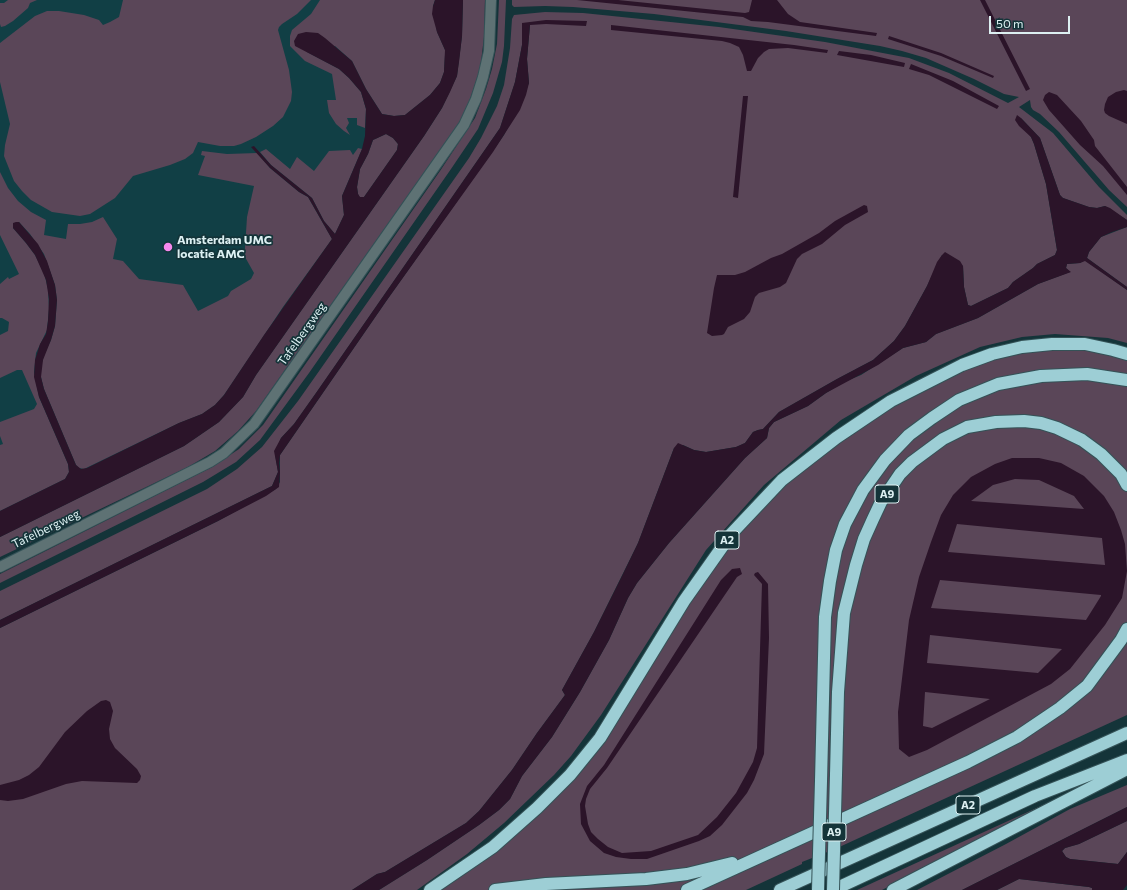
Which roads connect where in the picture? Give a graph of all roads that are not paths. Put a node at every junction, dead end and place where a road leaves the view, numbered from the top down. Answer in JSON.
{"nodes":[{"id":1,"x":491,"y":0,"type":"edge"},
{"id":2,"x":1127,"y":354,"type":"edge"},
{"id":3,"x":1127,"y":380,"type":"edge"},
{"id":4,"x":1127,"y":486,"type":"edge"},
{"id":5,"x":0,"y":567,"type":"edge"},
{"id":6,"x":1127,"y":629,"type":"edge"},
{"id":7,"x":1127,"y":733,"type":"edge"},
{"id":8,"x":1127,"y":760,"type":"edge"},
{"id":9,"x":1127,"y":769,"type":"edge"},
{"id":10,"x":757,"y":858,"type":"junction"},
{"id":11,"x":430,"y":890,"type":"edge"},
{"id":12,"x":495,"y":890,"type":"edge"},
{"id":13,"x":687,"y":890,"type":"edge"},
{"id":14,"x":780,"y":890,"type":"edge"},
{"id":15,"x":818,"y":890,"type":"edge"},
{"id":16,"x":833,"y":890,"type":"edge"},
{"id":17,"x":893,"y":890,"type":"edge"}],
"edges":[{"from":1,"to":5,"type":"street","name":"Tafelbergweg"},
{"from":2,"to":11,"type":"highway","number":"A2"},
{"from":3,"to":15,"type":"highway","number":"A9","bridge":true},
{"from":4,"to":16,"type":"highway","number":"A9","bridge":true},
{"from":6,"to":10,"type":"highway","number":"A9"},
{"from":7,"to":14,"type":"highway","number":"A2"},
{"from":8,"to":16,"type":"highway","number":"A2"},
{"from":9,"to":17,"type":"highway"},
{"from":10,"to":12,"type":"highway"},
{"from":10,"to":13,"type":"highway","number":"A9"}]}
